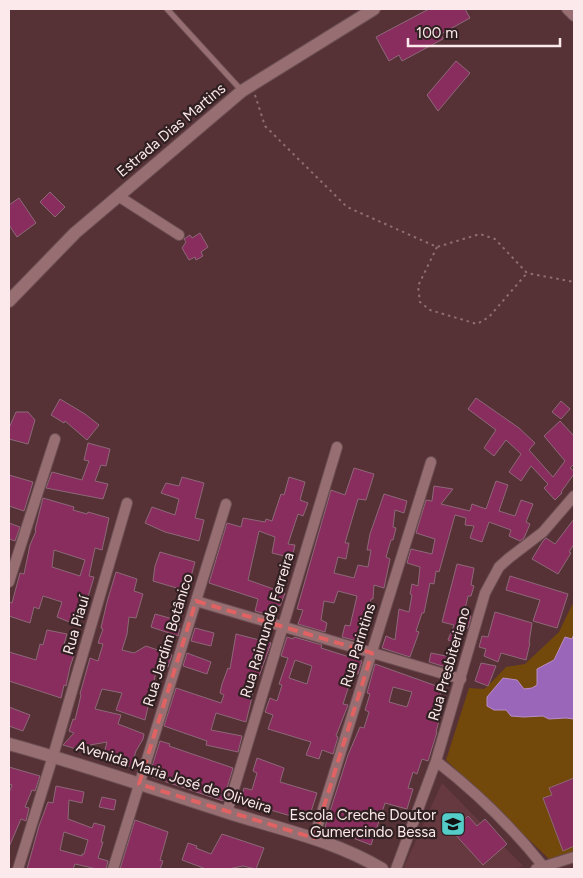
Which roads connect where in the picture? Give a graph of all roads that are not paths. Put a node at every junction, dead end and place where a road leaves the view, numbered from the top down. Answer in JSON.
{"nodes":[{"id":1,"x":167,"y":9,"type":"edge"},
{"id":2,"x":374,"y":9,"type":"edge"},
{"id":3,"x":567,"y":9,"type":"edge"},
{"id":4,"x":574,"y":16,"type":"edge"},
{"id":5,"x":247,"y":88,"type":"junction"},
{"id":6,"x":118,"y":196,"type":"junction"},
{"id":7,"x":179,"y":234,"type":"dead end"},
{"id":8,"x":9,"y":301,"type":"edge"},
{"id":9,"x":55,"y":439,"type":"dead end"},
{"id":10,"x":337,"y":447,"type":"dead end"},
{"id":11,"x":430,"y":462,"type":"dead end"},
{"id":12,"x":574,"y":496,"type":"edge"},
{"id":13,"x":127,"y":503,"type":"dead end"},
{"id":14,"x":226,"y":504,"type":"dead end"},
{"id":15,"x":9,"y":582,"type":"edge"},
{"id":16,"x":196,"y":601,"type":"junction"},
{"id":17,"x":282,"y":625,"type":"junction"},
{"id":18,"x":372,"y":653,"type":"junction"},
{"id":19,"x":461,"y":678,"type":"junction"},
{"id":20,"x":9,"y":744,"type":"edge"},
{"id":21,"x":53,"y":756,"type":"junction"},
{"id":22,"x":436,"y":761,"type":"junction"},
{"id":23,"x":139,"y":784,"type":"junction"},
{"id":24,"x":227,"y":812,"type":"junction"},
{"id":25,"x":314,"y":838,"type":"junction"},
{"id":26,"x":574,"y":857,"type":"edge"},
{"id":27,"x":539,"y":868,"type":"edge"},
{"id":28,"x":18,"y":869,"type":"edge"},
{"id":29,"x":113,"y":869,"type":"edge"},
{"id":30,"x":382,"y":869,"type":"edge"},
{"id":31,"x":396,"y":869,"type":"edge"}],
"edges":[{"from":1,"to":5,"type":"lane"},
{"from":2,"to":5,"type":"street","name":"Estrada Dias Martins"},
{"from":3,"to":4,"type":"street"},
{"from":5,"to":6,"type":"street","name":"Estrada Dias Martins"},
{"from":6,"to":7,"type":"street"},
{"from":6,"to":8,"type":"street","name":"Estrada Dias Martins"},
{"from":9,"to":15,"type":"street"},
{"from":10,"to":17,"type":"street","name":"Rua Raimundo Ferreira"},
{"from":11,"to":18,"type":"street","name":"Rua Parintins"},
{"from":12,"to":19,"type":"street","name":"Rua Presbiteriano"},
{"from":13,"to":21,"type":"street","name":"Rua Piauí"},
{"from":14,"to":16,"type":"street","name":"Rua Jardim Botânico"},
{"from":16,"to":17,"type":"street"},
{"from":16,"to":23,"type":"street","name":"Rua Jardim Botânico"},
{"from":17,"to":18,"type":"street"},
{"from":17,"to":24,"type":"street","name":"Rua Raimundo Ferreira"},
{"from":18,"to":19,"type":"street"},
{"from":18,"to":25,"type":"street","name":"Rua Parintins"},
{"from":19,"to":22,"type":"street","name":"Rua Presbiteriano"},
{"from":20,"to":21,"type":"street","name":"Avenida Maria José de Oliveira"},
{"from":21,"to":23,"type":"street","name":"Avenida Maria José de Oliveira"},
{"from":21,"to":28,"type":"street","name":"Rua Piauí"},
{"from":22,"to":27,"type":"street"},
{"from":22,"to":31,"type":"street","name":"Rua Presbiteriano"},
{"from":23,"to":24,"type":"street","name":"Avenida Maria José de Oliveira"},
{"from":23,"to":29,"type":"street","name":"Rua Jardim Botânico"},
{"from":24,"to":25,"type":"street","name":"Avenida Maria José de Oliveira"},
{"from":25,"to":30,"type":"street","name":"Avenida Maria José de Oliveira"},
{"from":26,"to":27,"type":"street"}]}
